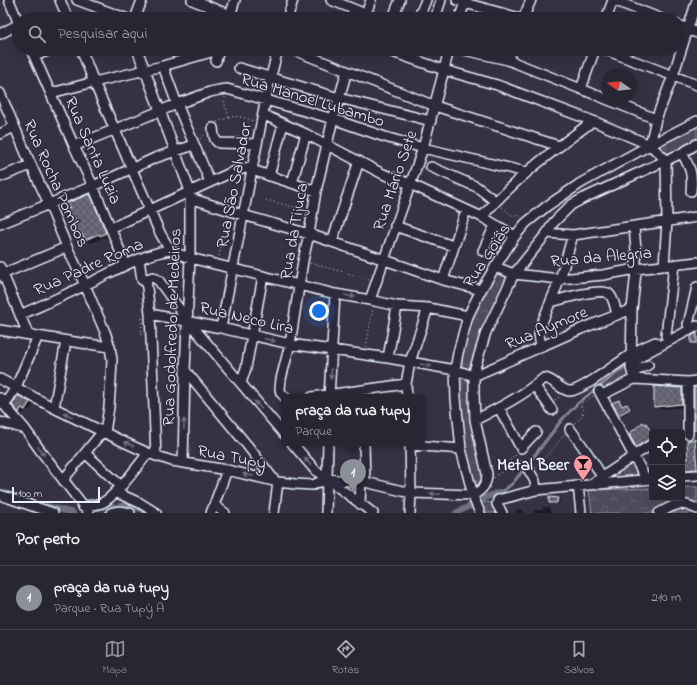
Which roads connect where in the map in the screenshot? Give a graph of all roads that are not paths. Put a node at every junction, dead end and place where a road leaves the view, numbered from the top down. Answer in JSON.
{"nodes":[{"id":1,"x":9,"y":0,"type":"edge"},
{"id":2,"x":60,"y":0,"type":"edge"},
{"id":3,"x":77,"y":0,"type":"edge"},
{"id":4,"x":142,"y":0,"type":"edge"},
{"id":5,"x":192,"y":0,"type":"edge"},
{"id":6,"x":235,"y":0,"type":"edge"},
{"id":7,"x":293,"y":0,"type":"edge"},
{"id":8,"x":371,"y":0,"type":"edge"},
{"id":9,"x":400,"y":0,"type":"edge"},
{"id":10,"x":426,"y":0,"type":"edge"},
{"id":11,"x":441,"y":0,"type":"edge"},
{"id":12,"x":531,"y":0,"type":"edge"},
{"id":13,"x":613,"y":0,"type":"edge"},
{"id":14,"x":697,"y":0,"type":"edge"},
{"id":15,"x":337,"y":1,"type":"edge"},
{"id":16,"x":462,"y":1,"type":"edge"},
{"id":17,"x":14,"y":12,"type":"edge"},
{"id":18,"x":65,"y":12,"type":"edge"},
{"id":19,"x":110,"y":12,"type":"edge"},
{"id":20,"x":134,"y":12,"type":"edge"},
{"id":21,"x":218,"y":12,"type":"edge"},
{"id":22,"x":231,"y":12,"type":"edge"},
{"id":23,"x":289,"y":12,"type":"edge"},
{"id":24,"x":357,"y":12,"type":"edge"},
{"id":25,"x":366,"y":12,"type":"edge"},
{"id":26,"x":395,"y":12,"type":"edge"},
{"id":27,"x":421,"y":12,"type":"edge"},
{"id":28,"x":437,"y":12,"type":"edge"},
{"id":29,"x":460,"y":12,"type":"edge"},
{"id":30,"x":499,"y":12,"type":"edge"},
{"id":31,"x":526,"y":12,"type":"edge"},
{"id":32,"x":609,"y":12,"type":"edge"},
{"id":33,"x":644,"y":12,"type":"edge"},
{"id":34,"x":12,"y":28,"type":"edge"},
{"id":35,"x":685,"y":28,"type":"edge"},
{"id":36,"x":688,"y":29,"type":"junction"},
{"id":37,"x":697,"y":32,"type":"edge"},
{"id":38,"x":0,"y":34,"type":"edge"},
{"id":39,"x":685,"y":38,"type":"edge"},
{"id":40,"x":35,"y":56,"type":"edge"},
{"id":41,"x":84,"y":56,"type":"edge"},
{"id":42,"x":140,"y":56,"type":"edge"},
{"id":43,"x":196,"y":56,"type":"edge"},
{"id":44,"x":217,"y":56,"type":"edge"},
{"id":45,"x":276,"y":56,"type":"edge"},
{"id":46,"x":308,"y":56,"type":"edge"},
{"id":47,"x":404,"y":56,"type":"edge"},
{"id":48,"x":447,"y":56,"type":"edge"},
{"id":49,"x":491,"y":56,"type":"edge"},
{"id":50,"x":509,"y":56,"type":"edge"},
{"id":51,"x":592,"y":56,"type":"edge"},
{"id":52,"x":621,"y":56,"type":"edge"},
{"id":53,"x":679,"y":56,"type":"edge"},
{"id":54,"x":508,"y":60,"type":"junction"},
{"id":55,"x":216,"y":61,"type":"dead end"},
{"id":56,"x":163,"y":66,"type":"junction"},
{"id":57,"x":238,"y":68,"type":"dead end"},
{"id":58,"x":444,"y":70,"type":"junction"},
{"id":59,"x":145,"y":71,"type":"junction"},
{"id":60,"x":346,"y":71,"type":"junction"},
{"id":61,"x":673,"y":76,"type":"junction"},
{"id":62,"x":270,"y":78,"type":"junction"},
{"id":63,"x":94,"y":82,"type":"junction"},
{"id":64,"x":697,"y":85,"type":"edge"},
{"id":65,"x":581,"y":88,"type":"junction"},
{"id":66,"x":0,"y":93,"type":"edge"},
{"id":67,"x":51,"y":93,"type":"junction"},
{"id":68,"x":340,"y":98,"type":"junction"},
{"id":69,"x":266,"y":101,"type":"junction"},
{"id":70,"x":177,"y":104,"type":"junction"},
{"id":71,"x":435,"y":106,"type":"junction"},
{"id":72,"x":160,"y":111,"type":"junction"},
{"id":73,"x":263,"y":119,"type":"junction"},
{"id":74,"x":333,"y":119,"type":"junction"},
{"id":75,"x":656,"y":119,"type":"junction"},
{"id":76,"x":431,"y":121,"type":"junction"},
{"id":77,"x":593,"y":121,"type":"junction"},
{"id":78,"x":697,"y":121,"type":"edge"},
{"id":79,"x":283,"y":124,"type":"junction"},
{"id":80,"x":14,"y":127,"type":"junction"},
{"id":81,"x":213,"y":128,"type":"road end"},
{"id":82,"x":115,"y":129,"type":"junction"},
{"id":83,"x":0,"y":134,"type":"edge"},
{"id":84,"x":306,"y":134,"type":"junction"},
{"id":85,"x":194,"y":144,"type":"junction"},
{"id":86,"x":257,"y":144,"type":"junction"},
{"id":87,"x":697,"y":144,"type":"edge"},
{"id":88,"x":327,"y":145,"type":"junction"},
{"id":89,"x":650,"y":145,"type":"junction"},
{"id":90,"x":74,"y":146,"type":"junction"},
{"id":91,"x":559,"y":146,"type":"junction"},
{"id":92,"x":423,"y":148,"type":"junction"},
{"id":93,"x":176,"y":150,"type":"junction"},
{"id":94,"x":682,"y":153,"type":"junction"},
{"id":95,"x":666,"y":160,"type":"junction"},
{"id":96,"x":359,"y":161,"type":"junction"},
{"id":97,"x":31,"y":165,"type":"junction"},
{"id":98,"x":431,"y":167,"type":"dead end"},
{"id":99,"x":132,"y":168,"type":"junction"},
{"id":100,"x":252,"y":168,"type":"junction"},
{"id":101,"x":526,"y":172,"type":"junction"},
{"id":102,"x":269,"y":176,"type":"junction"},
{"id":103,"x":0,"y":177,"type":"edge"},
{"id":104,"x":210,"y":182,"type":"junction"},
{"id":105,"x":292,"y":183,"type":"junction"},
{"id":106,"x":410,"y":184,"type":"junction"},
{"id":107,"x":93,"y":186,"type":"junction"},
{"id":108,"x":316,"y":191,"type":"junction"},
{"id":109,"x":691,"y":191,"type":"dead end"},
{"id":110,"x":190,"y":194,"type":"junction"},
{"id":111,"x":495,"y":201,"type":"junction"},
{"id":112,"x":49,"y":204,"type":"junction"},
{"id":113,"x":150,"y":210,"type":"junction"},
{"id":114,"x":466,"y":210,"type":"junction"},
{"id":115,"x":243,"y":215,"type":"junction"},
{"id":116,"x":482,"y":217,"type":"junction"},
{"id":117,"x":697,"y":217,"type":"edge"},
{"id":118,"x":667,"y":221,"type":"junction"},
{"id":119,"x":0,"y":224,"type":"edge"},
{"id":120,"x":495,"y":225,"type":"junction"},
{"id":121,"x":395,"y":226,"type":"junction"},
{"id":122,"x":634,"y":227,"type":"junction"},
{"id":123,"x":111,"y":228,"type":"junction"},
{"id":124,"x":547,"y":233,"type":"junction"},
{"id":125,"x":309,"y":234,"type":"junction"},
{"id":126,"x":573,"y":235,"type":"junction"},
{"id":127,"x":515,"y":236,"type":"junction"},
{"id":128,"x":332,"y":242,"type":"junction"},
{"id":129,"x":453,"y":246,"type":"junction"},
{"id":130,"x":67,"y":247,"type":"junction"},
{"id":131,"x":170,"y":250,"type":"junction"},
{"id":132,"x":483,"y":251,"type":"dead end"},
{"id":133,"x":190,"y":258,"type":"junction"},
{"id":134,"x":138,"y":260,"type":"junction"},
{"id":135,"x":384,"y":260,"type":"junction"},
{"id":136,"x":697,"y":262,"type":"edge"},
{"id":137,"x":126,"y":264,"type":"junction"},
{"id":138,"x":674,"y":265,"type":"junction"},
{"id":139,"x":664,"y":266,"type":"junction"},
{"id":140,"x":494,"y":267,"type":"junction"},
{"id":141,"x":233,"y":269,"type":"junction"},
{"id":142,"x":636,"y":269,"type":"junction"},
{"id":143,"x":1,"y":272,"type":"edge"},
{"id":144,"x":514,"y":274,"type":"junction"},
{"id":145,"x":263,"y":276,"type":"junction"},
{"id":146,"x":144,"y":280,"type":"junction"},
{"id":147,"x":443,"y":280,"type":"junction"},
{"id":148,"x":560,"y":280,"type":"junction"},
{"id":149,"x":85,"y":285,"type":"junction"},
{"id":150,"x":300,"y":285,"type":"junction"},
{"id":151,"x":697,"y":287,"type":"edge"},
{"id":152,"x":481,"y":290,"type":"junction"},
{"id":153,"x":335,"y":294,"type":"junction"},
{"id":154,"x":372,"y":300,"type":"junction"},
{"id":155,"x":551,"y":302,"type":"junction"},
{"id":156,"x":397,"y":306,"type":"junction"},
{"id":157,"x":428,"y":308,"type":"junction"},
{"id":158,"x":632,"y":309,"type":"junction"},
{"id":159,"x":694,"y":312,"type":"edge"},
{"id":160,"x":20,"y":314,"type":"junction"},
{"id":161,"x":150,"y":314,"type":"junction"},
{"id":162,"x":617,"y":314,"type":"junction"},
{"id":163,"x":468,"y":316,"type":"junction"},
{"id":164,"x":188,"y":321,"type":"junction"},
{"id":165,"x":692,"y":325,"type":"edge"},
{"id":166,"x":221,"y":328,"type":"junction"},
{"id":167,"x":0,"y":330,"type":"edge"},
{"id":168,"x":28,"y":334,"type":"junction"},
{"id":169,"x":252,"y":335,"type":"junction"},
{"id":170,"x":38,"y":336,"type":"junction"},
{"id":171,"x":666,"y":336,"type":"dead end"},
{"id":172,"x":66,"y":342,"type":"junction"},
{"id":173,"x":655,"y":342,"type":"dead end"},
{"id":174,"x":290,"y":344,"type":"junction"},
{"id":175,"x":541,"y":346,"type":"junction"},
{"id":176,"x":110,"y":347,"type":"junction"},
{"id":177,"x":332,"y":350,"type":"junction"},
{"id":178,"x":632,"y":354,"type":"junction"},
{"id":179,"x":388,"y":358,"type":"junction"},
{"id":180,"x":410,"y":362,"type":"junction"},
{"id":181,"x":648,"y":365,"type":"dead end"},
{"id":182,"x":185,"y":370,"type":"junction"},
{"id":183,"x":455,"y":370,"type":"junction"},
{"id":184,"x":632,"y":372,"type":"junction"},
{"id":185,"x":474,"y":376,"type":"junction"},
{"id":186,"x":0,"y":379,"type":"edge"},
{"id":187,"x":692,"y":382,"type":"edge"},
{"id":188,"x":241,"y":383,"type":"junction"},
{"id":189,"x":406,"y":384,"type":"junction"},
{"id":190,"x":535,"y":386,"type":"junction"},
{"id":191,"x":16,"y":387,"type":"junction"},
{"id":192,"x":282,"y":394,"type":"edge"},
{"id":193,"x":330,"y":394,"type":"edge"},
{"id":194,"x":361,"y":394,"type":"edge"},
{"id":195,"x":407,"y":394,"type":"edge"},
{"id":196,"x":0,"y":398,"type":"edge"},
{"id":197,"x":6,"y":406,"type":"junction"},
{"id":198,"x":54,"y":408,"type":"junction"},
{"id":199,"x":499,"y":408,"type":"junction"},
{"id":200,"x":550,"y":408,"type":"road end"},
{"id":201,"x":475,"y":420,"type":"junction"},
{"id":202,"x":0,"y":422,"type":"edge"},
{"id":203,"x":25,"y":429,"type":"junction"},
{"id":204,"x":570,"y":429,"type":"dead end"},
{"id":205,"x":281,"y":431,"type":"edge"},
{"id":206,"x":104,"y":432,"type":"junction"},
{"id":207,"x":536,"y":432,"type":"dead end"},
{"id":208,"x":689,"y":434,"type":"edge"},
{"id":209,"x":425,"y":445,"type":"edge"},
{"id":210,"x":295,"y":446,"type":"edge"},
{"id":211,"x":328,"y":446,"type":"edge"},
{"id":212,"x":364,"y":446,"type":"edge"},
{"id":213,"x":410,"y":446,"type":"edge"},
{"id":214,"x":649,"y":446,"type":"edge"},
{"id":215,"x":461,"y":449,"type":"junction"},
{"id":216,"x":85,"y":453,"type":"junction"},
{"id":217,"x":152,"y":454,"type":"junction"},
{"id":218,"x":633,"y":456,"type":"junction"},
{"id":219,"x":183,"y":463,"type":"junction"},
{"id":220,"x":525,"y":466,"type":"road end"},
{"id":221,"x":227,"y":470,"type":"junction"},
{"id":222,"x":697,"y":475,"type":"edge"},
{"id":223,"x":685,"y":476,"type":"edge"},
{"id":224,"x":602,"y":477,"type":"junction"},
{"id":225,"x":326,"y":479,"type":"junction"},
{"id":226,"x":63,"y":480,"type":"junction"},
{"id":227,"x":276,"y":482,"type":"junction"},
{"id":228,"x":363,"y":482,"type":"junction"},
{"id":229,"x":649,"y":482,"type":"edge"},
{"id":230,"x":592,"y":484,"type":"junction"},
{"id":231,"x":578,"y":485,"type":"junction"},
{"id":232,"x":118,"y":489,"type":"junction"},
{"id":233,"x":536,"y":490,"type":"junction"},
{"id":234,"x":411,"y":493,"type":"junction"},
{"id":235,"x":0,"y":495,"type":"edge"},
{"id":236,"x":360,"y":504,"type":"junction"},
{"id":237,"x":476,"y":506,"type":"edge"},
{"id":238,"x":86,"y":509,"type":"edge"},
{"id":239,"x":212,"y":509,"type":"edge"},
{"id":240,"x":697,"y":509,"type":"edge"},
{"id":241,"x":29,"y":510,"type":"edge"},
{"id":242,"x":326,"y":510,"type":"edge"},
{"id":243,"x":53,"y":513,"type":"edge"},
{"id":244,"x":111,"y":513,"type":"edge"},
{"id":245,"x":130,"y":513,"type":"edge"},
{"id":246,"x":156,"y":513,"type":"edge"},
{"id":247,"x":225,"y":513,"type":"edge"},
{"id":248,"x":274,"y":513,"type":"edge"},
{"id":249,"x":335,"y":513,"type":"edge"},
{"id":250,"x":373,"y":513,"type":"edge"},
{"id":251,"x":410,"y":513,"type":"edge"},
{"id":252,"x":502,"y":513,"type":"edge"},
{"id":253,"x":581,"y":513,"type":"edge"},
{"id":254,"x":659,"y":513,"type":"edge"}],
"edges":[{"from":1,"to":17,"type":"street"},
{"from":2,"to":18,"type":"street"},
{"from":3,"to":19,"type":"street"},
{"from":4,"to":20,"type":"street"},
{"from":5,"to":21,"type":"street"},
{"from":6,"to":22,"type":"street"},
{"from":7,"to":23,"type":"street"},
{"from":8,"to":25,"type":"street"},
{"from":9,"to":26,"type":"street"},
{"from":10,"to":27,"type":"street"},
{"from":11,"to":28,"type":"street"},
{"from":12,"to":31,"type":"street"},
{"from":13,"to":32,"type":"street"},
{"from":13,"to":33,"type":"street"},
{"from":14,"to":36,"type":"street"},
{"from":15,"to":24,"type":"street"},
{"from":16,"to":29,"type":"street"},
{"from":16,"to":30,"type":"street"},
{"from":34,"to":38,"type":"street"},
{"from":35,"to":36,"type":"street"},
{"from":36,"to":37,"type":"street"},
{"from":36,"to":39,"type":"street"},
{"from":40,"to":67,"type":"street","name":"Rua Santa Luzia"},
{"from":41,"to":63,"type":"street"},
{"from":42,"to":59,"type":"street","name":"Rua Godolfredo de Medeiros"},
{"from":43,"to":56,"type":"street"},
{"from":44,"to":55,"type":"street"},
{"from":45,"to":62,"type":"street","name":"Rua São Salvador"},
{"from":46,"to":60,"type":"street"},
{"from":47,"to":58,"type":"street"},
{"from":48,"to":58,"type":"street","name":"Rua Mário Sete"},
{"from":49,"to":54,"type":"street"},
{"from":50,"to":54,"type":"street"},
{"from":51,"to":65,"type":"street"},
{"from":52,"to":61,"type":"street"},
{"from":53,"to":61,"type":"street"},
{"from":54,"to":65,"type":"street"},
{"from":56,"to":59,"type":"street"},
{"from":56,"to":70,"type":"street"},
{"from":57,"to":62,"type":"street"},
{"from":58,"to":71,"type":"street","name":"Rua Mário Sete"},
{"from":58,"to":77,"type":"street"},
{"from":59,"to":63,"type":"street"},
{"from":59,"to":72,"type":"street","name":"Rua Godolfredo de Medeiros"},
{"from":60,"to":68,"type":"street","name":"Rua da Tijuca"},
{"from":60,"to":71,"type":"street"},
{"from":61,"to":64,"type":"street"},
{"from":61,"to":75,"type":"street"},
{"from":62,"to":68,"type":"street"},
{"from":62,"to":69,"type":"street","name":"Rua São Salvador"},
{"from":63,"to":67,"type":"street"},
{"from":63,"to":82,"type":"street"},
{"from":65,"to":75,"type":"street"},
{"from":66,"to":80,"type":"street","name":"Rua Rocha Pombos"},
{"from":67,"to":90,"type":"street","name":"Rua Santa Luzia"},
{"from":68,"to":74,"type":"street","name":"Rua da Tijuca"},
{"from":68,"to":76,"type":"street"},
{"from":69,"to":70,"type":"street","name":"Rua Manoel Lubambo"},
{"from":69,"to":73,"type":"street","name":"Rua São Salvador"},
{"from":69,"to":74,"type":"street","name":"Rua Manoel Lubambo"},
{"from":70,"to":72,"type":"street","name":"Rua Manoel Lubambo"},
{"from":70,"to":85,"type":"street"},
{"from":71,"to":76,"type":"street","name":"Rua Mário Sete"},
{"from":71,"to":91,"type":"street"},
{"from":72,"to":82,"type":"street","name":"Rua Manoel Lubambo"},
{"from":72,"to":93,"type":"street","name":"Rua Godolfredo de Medeiros"},
{"from":73,"to":79,"type":"street"},
{"from":73,"to":86,"type":"street","name":"Rua São Salvador"},
{"from":74,"to":88,"type":"street","name":"Rua da Tijuca"},
{"from":74,"to":92,"type":"street","name":"Rua Manoel Lubambo"},
{"from":75,"to":89,"type":"street"},
{"from":76,"to":92,"type":"street","name":"Rua Mário Sete"},
{"from":77,"to":89,"type":"street"},
{"from":77,"to":91,"type":"street"},
{"from":78,"to":89,"type":"street","name":"Rua Goiás"},
{"from":79,"to":84,"type":"street"},
{"from":79,"to":102,"type":"street"},
{"from":80,"to":83,"type":"street"},
{"from":80,"to":97,"type":"street","name":"Rua Rocha Pombos"},
{"from":81,"to":86,"type":"street"},
{"from":82,"to":90,"type":"street","name":"Rua Manoel Lubambo"},
{"from":82,"to":99,"type":"street"},
{"from":84,"to":88,"type":"street"},
{"from":84,"to":105,"type":"street"},
{"from":85,"to":93,"type":"street"},
{"from":85,"to":104,"type":"street"},
{"from":86,"to":100,"type":"street","name":"Rua São Salvador"},
{"from":87,"to":94,"type":"street"},
{"from":88,"to":96,"type":"street"},
{"from":88,"to":108,"type":"street","name":"Rua da Tijuca"},
{"from":89,"to":95,"type":"street"},
{"from":89,"to":127,"type":"street","name":"Rua Goiás"},
{"from":90,"to":107,"type":"street","name":"Rua Santa Luzia"},
{"from":91,"to":101,"type":"street"},
{"from":92,"to":101,"type":"street","name":"Rua Manoel Lubambo"},
{"from":92,"to":106,"type":"street","name":"Rua Mário Sete"},
{"from":93,"to":99,"type":"street"},
{"from":93,"to":110,"type":"street","name":"Rua Godolfredo de Medeiros"},
{"from":94,"to":95,"type":"street"},
{"from":94,"to":109,"type":"street"},
{"from":95,"to":118,"type":"street"},
{"from":95,"to":124,"type":"street"},
{"from":96,"to":106,"type":"street"},
{"from":96,"to":128,"type":"street"},
{"from":97,"to":103,"type":"street"},
{"from":97,"to":112,"type":"street","name":"Rua Rocha Pombos"},
{"from":98,"to":111,"type":"street"},
{"from":99,"to":107,"type":"street"},
{"from":99,"to":113,"type":"street"},
{"from":100,"to":102,"type":"street"},
{"from":100,"to":104,"type":"street"},
{"from":100,"to":115,"type":"street","name":"Rua São Salvador"},
{"from":101,"to":111,"type":"street"},
{"from":102,"to":105,"type":"street"},
{"from":104,"to":110,"type":"street"},
{"from":105,"to":108,"type":"street"},
{"from":106,"to":114,"type":"street"},
{"from":106,"to":121,"type":"street","name":"Rua Mário Sete"},
{"from":107,"to":112,"type":"street"},
{"from":107,"to":123,"type":"street","name":"Rua Santa Luzia"},
{"from":108,"to":125,"type":"street","name":"Rua da Tijuca"},
{"from":110,"to":113,"type":"street"},
{"from":110,"to":115,"type":"street"},
{"from":110,"to":133,"type":"street","name":"Rua Godolfredo de Medeiros"},
{"from":111,"to":116,"type":"street"},
{"from":112,"to":119,"type":"street"},
{"from":112,"to":130,"type":"street","name":"Rua Rocha Pombos"},
{"from":113,"to":123,"type":"street"},
{"from":113,"to":131,"type":"street"},
{"from":114,"to":116,"type":"street"},
{"from":114,"to":129,"type":"street"},
{"from":115,"to":125,"type":"street"},
{"from":115,"to":141,"type":"street","name":"Rua São Salvador"},
{"from":116,"to":120,"type":"street"},
{"from":117,"to":118,"type":"street"},
{"from":118,"to":122,"type":"street"},
{"from":118,"to":139,"type":"street"},
{"from":120,"to":127,"type":"street"},
{"from":120,"to":132,"type":"street"},
{"from":121,"to":129,"type":"street"},
{"from":121,"to":135,"type":"street","name":"Rua Mário Sete"},
{"from":122,"to":126,"type":"street"},
{"from":122,"to":142,"type":"street"},
{"from":123,"to":137,"type":"street","name":"Rua Santa Luzia"},
{"from":124,"to":126,"type":"street"},
{"from":124,"to":144,"type":"street","name":"Rua Goiás"},
{"from":125,"to":128,"type":"street"},
{"from":125,"to":150,"type":"street","name":"Rua da Tijuca"},
{"from":126,"to":148,"type":"street"},
{"from":127,"to":140,"type":"street","name":"Rua Goiás"},
{"from":128,"to":135,"type":"street"},
{"from":129,"to":147,"type":"street"},
{"from":130,"to":143,"type":"street"},
{"from":130,"to":149,"type":"street","name":"Rua Rocha Pombos"},
{"from":131,"to":133,"type":"street"},
{"from":131,"to":134,"type":"street","name":"Rua Padre Roma"},
{"from":133,"to":141,"type":"street"},
{"from":133,"to":164,"type":"street","name":"Rua Godolfredo de Medeiros"},
{"from":134,"to":137,"type":"street","name":"Rua Padre Roma"},
{"from":134,"to":146,"type":"street"},
{"from":135,"to":147,"type":"street"},
{"from":135,"to":154,"type":"street","name":"Rua Mário Sete"},
{"from":136,"to":138,"type":"street","name":"Rua da Alegria"},
{"from":137,"to":149,"type":"street","name":"Rua Padre Roma"},
{"from":138,"to":139,"type":"street","name":"Rua da Alegria"},
{"from":138,"to":171,"type":"street"},
{"from":139,"to":142,"type":"street","name":"Rua da Alegria"},
{"from":140,"to":144,"type":"street","name":"Rua da Alegria"},
{"from":140,"to":152,"type":"street","name":"Rua Goiás"},
{"from":141,"to":145,"type":"street"},
{"from":141,"to":166,"type":"street","name":"Rua São Salvador"},
{"from":142,"to":148,"type":"street","name":"Rua da Alegria"},
{"from":142,"to":158,"type":"street"},
{"from":143,"to":160,"type":"street"},
{"from":144,"to":148,"type":"street","name":"Rua da Alegria"},
{"from":144,"to":185,"type":"street","name":"Rua Goiás"},
{"from":145,"to":150,"type":"street"},
{"from":145,"to":169,"type":"street"},
{"from":146,"to":161,"type":"street"},
{"from":146,"to":164,"type":"street"},
{"from":147,"to":152,"type":"street"},
{"from":148,"to":155,"type":"street"},
{"from":149,"to":160,"type":"street","name":"Rua Padre Roma"},
{"from":149,"to":176,"type":"street","name":"Rua Rocha Pombos"},
{"from":150,"to":153,"type":"street"},
{"from":150,"to":174,"type":"street","name":"Rua da Tijuca"},
{"from":151,"to":159,"type":"street"},
{"from":152,"to":163,"type":"street","name":"Rua Goiás"},
{"from":153,"to":154,"type":"street","one_way":true},
{"from":153,"to":177,"type":"street"},
{"from":154,"to":156,"type":"street"},
{"from":155,"to":162,"type":"street"},
{"from":155,"to":175,"type":"street"},
{"from":156,"to":157,"type":"street"},
{"from":156,"to":179,"type":"street"},
{"from":157,"to":163,"type":"street"},
{"from":157,"to":180,"type":"street"},
{"from":158,"to":162,"type":"street","name":"Rua Aymore"},
{"from":158,"to":178,"type":"street"},
{"from":159,"to":165,"type":"street"},
{"from":160,"to":168,"type":"street"},
{"from":161,"to":164,"type":"street","name":"Rua Neco Lira"},
{"from":161,"to":217,"type":"street"},
{"from":162,"to":175,"type":"street","name":"Rua Aymore"},
{"from":163,"to":183,"type":"street","name":"Rua Goiás"},
{"from":164,"to":166,"type":"street","name":"Rua Neco Lira"},
{"from":164,"to":182,"type":"street","name":"Rua Godolfredo de Medeiros"},
{"from":164,"to":188,"type":"street"},
{"from":165,"to":184,"type":"street"},
{"from":166,"to":169,"type":"street","name":"Rua Neco Lira"},
{"from":167,"to":168,"type":"street"},
{"from":168,"to":170,"type":"street"},
{"from":169,"to":174,"type":"street","name":"Rua Neco Lira","one_way":true},
{"from":169,"to":188,"type":"street"},
{"from":170,"to":172,"type":"street"},
{"from":170,"to":191,"type":"street"},
{"from":172,"to":176,"type":"street"},
{"from":172,"to":198,"type":"street"},
{"from":173,"to":178,"type":"street"},
{"from":174,"to":177,"type":"street","name":"Rua Neco Lira"},
{"from":174,"to":192,"type":"street","name":"Rua da Tijuca"},
{"from":175,"to":185,"type":"street","name":"Rua Aymore"},
{"from":176,"to":206,"type":"street","name":"Rua Rocha Pombos"},
{"from":177,"to":179,"type":"street","name":"Rua Neco Lira"},
{"from":177,"to":193,"type":"street","one_way":true},
{"from":178,"to":184,"type":"street"},
{"from":178,"to":190,"type":"street"},
{"from":179,"to":180,"type":"street","name":"Rua Neco Lira"},
{"from":180,"to":183,"type":"street","name":"Rua Neco Lira","one_way":true},
{"from":180,"to":189,"type":"street"},
{"from":181,"to":184,"type":"street"},
{"from":219,"to":182,"type":"street","name":"Rua Godolfredo de Medeiros","one_way":true},
{"from":182,"to":227,"type":"street"},
{"from":183,"to":185,"type":"street","name":"Rua Neco Lira"},
{"from":183,"to":215,"type":"street","name":"Rua Goiás"},
{"from":184,"to":187,"type":"street"},
{"from":184,"to":218,"type":"street"},
{"from":185,"to":201,"type":"street","name":"Rua Goiás"},
{"from":186,"to":191,"type":"street","name":"Rua Tupý"},
{"from":187,"to":208,"type":"street"},
{"from":205,"to":188,"type":"street","one_way":true},
{"from":189,"to":194,"type":"street"},
{"from":189,"to":195,"type":"street"},
{"from":190,"to":199,"type":"street"},
{"from":190,"to":200,"type":"street"},
{"from":191,"to":197,"type":"street"},
{"from":191,"to":198,"type":"street","name":"Rua Tupý"},
{"from":196,"to":197,"type":"street"},
{"from":197,"to":203,"type":"street"},
{"from":206,"to":198,"type":"street","name":"Rua Tupý","one_way":true},
{"from":199,"to":201,"type":"street"},
{"from":199,"to":207,"type":"street"},
{"from":201,"to":237,"type":"street","name":"Rua Goiás"},
{"from":202,"to":203,"type":"street"},
{"from":203,"to":226,"type":"street","one_way":true},
{"from":204,"to":224,"type":"street"},
{"from":206,"to":216,"type":"street"},
{"from":217,"to":206,"type":"street","name":"Rua Tupý","one_way":true},
{"from":209,"to":215,"type":"street"},
{"from":225,"to":210,"type":"street","one_way":true},
{"from":211,"to":225,"type":"street"},
{"from":212,"to":228,"type":"street"},
{"from":213,"to":234,"type":"street"},
{"from":214,"to":218,"type":"street"},
{"from":215,"to":237,"type":"street","name":"Rua Goiás"},
{"from":216,"to":226,"type":"street"},
{"from":216,"to":232,"type":"street"},
{"from":217,"to":219,"type":"street","name":"Rua Tupý"},
{"from":217,"to":232,"type":"street"},
{"from":218,"to":224,"type":"street"},
{"from":218,"to":229,"type":"street"},
{"from":219,"to":221,"type":"street","name":"Rua Tupý"},
{"from":220,"to":233,"type":"street"},
{"from":227,"to":221,"type":"street","name":"Rua Tupý","one_way":true},
{"from":221,"to":239,"type":"street"},
{"from":222,"to":223,"type":"street"},
{"from":224,"to":230,"type":"street"},
{"from":225,"to":227,"type":"street","name":"Rua Tupý"},
{"from":225,"to":228,"type":"street","name":"Rua Tupý"},
{"from":225,"to":236,"type":"street"},
{"from":225,"to":242,"type":"street"},
{"from":226,"to":238,"type":"street"},
{"from":227,"to":248,"type":"street"},
{"from":228,"to":234,"type":"street","name":"Rua Tupý"},
{"from":228,"to":236,"type":"street"},
{"from":229,"to":230,"type":"street"},
{"from":230,"to":231,"type":"street"},
{"from":231,"to":233,"type":"street"},
{"from":231,"to":253,"type":"street"},
{"from":232,"to":238,"type":"street"},
{"from":232,"to":246,"type":"street"},
{"from":233,"to":252,"type":"street"},
{"from":237,"to":234,"type":"street","name":"Rua Tupý","one_way":true},
{"from":234,"to":251,"type":"street"},
{"from":235,"to":241,"type":"street"},
{"from":236,"to":250,"type":"street"},
{"from":239,"to":247,"type":"street"},
{"from":240,"to":254,"type":"street"},
{"from":241,"to":243,"type":"street"},
{"from":242,"to":249,"type":"street"},
{"from":244,"to":245,"type":"street"}]}
